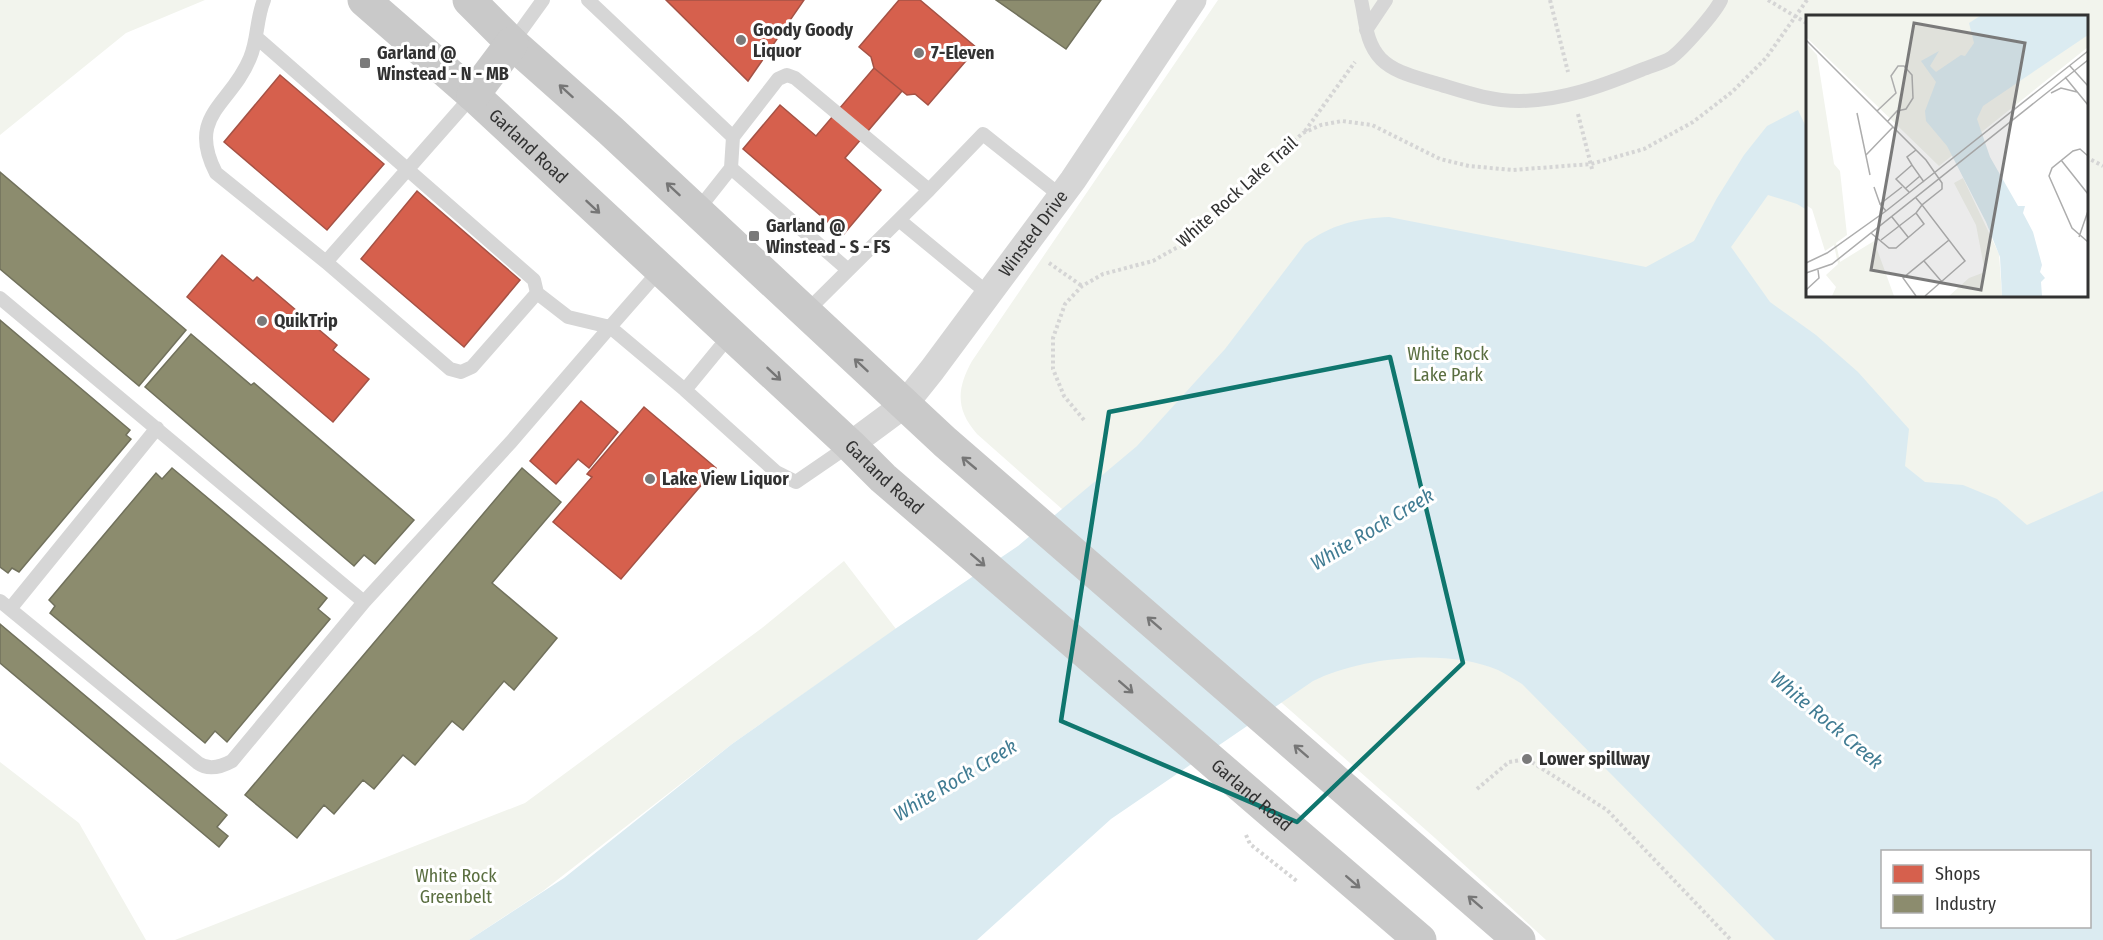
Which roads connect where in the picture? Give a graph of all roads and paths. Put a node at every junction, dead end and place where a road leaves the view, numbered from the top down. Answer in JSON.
{"nodes":[{"id":1,"x":264,"y":0,"type":"edge"},
{"id":2,"x":364,"y":0,"type":"edge"},
{"id":3,"x":469,"y":0,"type":"edge"},
{"id":4,"x":543,"y":0,"type":"edge"},
{"id":5,"x":588,"y":0,"type":"edge"},
{"id":6,"x":1193,"y":0,"type":"edge"},
{"id":7,"x":1361,"y":0,"type":"edge"},
{"id":8,"x":1386,"y":0,"type":"edge"},
{"id":9,"x":1721,"y":0,"type":"edge"},
{"id":10,"x":1767,"y":0,"type":"edge"},
{"id":11,"x":1807,"y":0,"type":"edge"},
{"id":12,"x":1795,"y":17,"type":"junction"},
{"id":13,"x":1806,"y":23,"type":"edge"},
{"id":14,"x":1366,"y":30,"type":"junction"},
{"id":15,"x":256,"y":37,"type":"junction"},
{"id":16,"x":512,"y":43,"type":"junction"},
{"id":17,"x":473,"y":95,"type":"junction"},
{"id":18,"x":1303,"y":133,"type":"junction"},
{"id":19,"x":733,"y":137,"type":"junction"},
{"id":20,"x":2088,"y":158,"type":"edge"},
{"id":21,"x":2103,"y":166,"type":"edge"},
{"id":22,"x":731,"y":168,"type":"junction"},
{"id":23,"x":407,"y":171,"type":"junction"},
{"id":24,"x":929,"y":190,"type":"junction"},
{"id":25,"x":1061,"y":196,"type":"junction"},
{"id":26,"x":697,"y":211,"type":"junction"},
{"id":27,"x":899,"y":220,"type":"junction"},
{"id":28,"x":326,"y":262,"type":"junction"},
{"id":29,"x":847,"y":269,"type":"junction"},
{"id":30,"x":660,"y":270,"type":"junction"},
{"id":31,"x":1044,"y":270,"type":"dead end"},
{"id":32,"x":1082,"y":286,"type":"junction"},
{"id":33,"x":537,"y":293,"type":"junction"},
{"id":34,"x":990,"y":295,"type":"junction"},
{"id":35,"x":0,"y":298,"type":"edge"},
{"id":36,"x":805,"y":313,"type":"junction"},
{"id":37,"x":609,"y":327,"type":"junction"},
{"id":38,"x":731,"y":334,"type":"junction"},
{"id":39,"x":685,"y":390,"type":"junction"},
{"id":40,"x":904,"y":405,"type":"junction"},
{"id":41,"x":1084,"y":420,"type":"dead end"},
{"id":42,"x":157,"y":428,"type":"junction"},
{"id":43,"x":850,"y":445,"type":"junction"},
{"id":44,"x":364,"y":602,"type":"junction"},
{"id":45,"x":5,"y":605,"type":"edge"},
{"id":46,"x":1477,"y":789,"type":"dead end"},
{"id":47,"x":1419,"y":940,"type":"edge"},
{"id":48,"x":1519,"y":940,"type":"edge"},
{"id":49,"x":1731,"y":940,"type":"edge"}],
"edges":[{"from":1,"to":15,"type":"lane"},
{"from":2,"to":17,"type":"main road","name":"Garland Road"},
{"from":3,"to":16,"type":"main road"},
{"from":4,"to":16,"type":"lane"},
{"from":5,"to":19,"type":"lane"},
{"from":6,"to":25,"type":"street","name":"Winsted Drive"},
{"from":7,"to":14,"type":"lane"},
{"from":8,"to":14,"type":"lane"},
{"from":9,"to":14,"type":"lane"},
{"from":10,"to":12,"type":"path"},
{"from":11,"to":12,"type":"path","name":"White Rock Lake Trail"},
{"from":12,"to":13,"type":"path"},
{"from":12,"to":18,"type":"path","name":"White Rock Lake Trail"},
{"from":14,"to":18,"type":"path"},
{"from":15,"to":23,"type":"lane"},
{"from":15,"to":28,"type":"lane"},
{"from":16,"to":17,"type":"main road"},
{"from":26,"to":16,"type":"main road","one_way":true},
{"from":17,"to":23,"type":"lane"},
{"from":17,"to":30,"type":"main road","name":"Garland Road","one_way":true},
{"from":18,"to":32,"type":"path","name":"White Rock Lake Trail"},
{"from":19,"to":22,"type":"lane"},
{"from":19,"to":24,"type":"lane"},
{"from":20,"to":21,"type":"path"},
{"from":22,"to":26,"type":"lane"},
{"from":22,"to":29,"type":"lane"},
{"from":23,"to":28,"type":"lane"},
{"from":23,"to":33,"type":"lane"},
{"from":24,"to":25,"type":"lane"},
{"from":24,"to":27,"type":"lane"},
{"from":25,"to":34,"type":"street","name":"Winsted Drive"},
{"from":26,"to":36,"type":"main road"},
{"from":27,"to":29,"type":"lane"},
{"from":27,"to":34,"type":"lane"},
{"from":28,"to":33,"type":"lane"},
{"from":29,"to":36,"type":"lane"},
{"from":30,"to":37,"type":"lane"},
{"from":30,"to":38,"type":"main road","name":"Garland Road"},
{"from":31,"to":32,"type":"path"},
{"from":32,"to":41,"type":"path","name":"White Rock Lake Trail"},
{"from":33,"to":37,"type":"lane"},
{"from":34,"to":40,"type":"street","name":"Winsted Drive"},
{"from":35,"to":42,"type":"lane"},
{"from":40,"to":36,"type":"main road","one_way":true},
{"from":37,"to":39,"type":"lane"},
{"from":37,"to":44,"type":"lane"},
{"from":38,"to":39,"type":"lane"},
{"from":38,"to":43,"type":"main road","name":"Garland Road","one_way":true},
{"from":39,"to":43,"type":"lane"},
{"from":40,"to":43,"type":"street","name":"Winsted Drive"},
{"from":48,"to":40,"type":"main road","one_way":true},
{"from":42,"to":44,"type":"lane"},
{"from":42,"to":45,"type":"lane"},
{"from":43,"to":47,"type":"main road","name":"Garland Road","one_way":true},
{"from":44,"to":45,"type":"lane"},
{"from":46,"to":49,"type":"path"}]}
